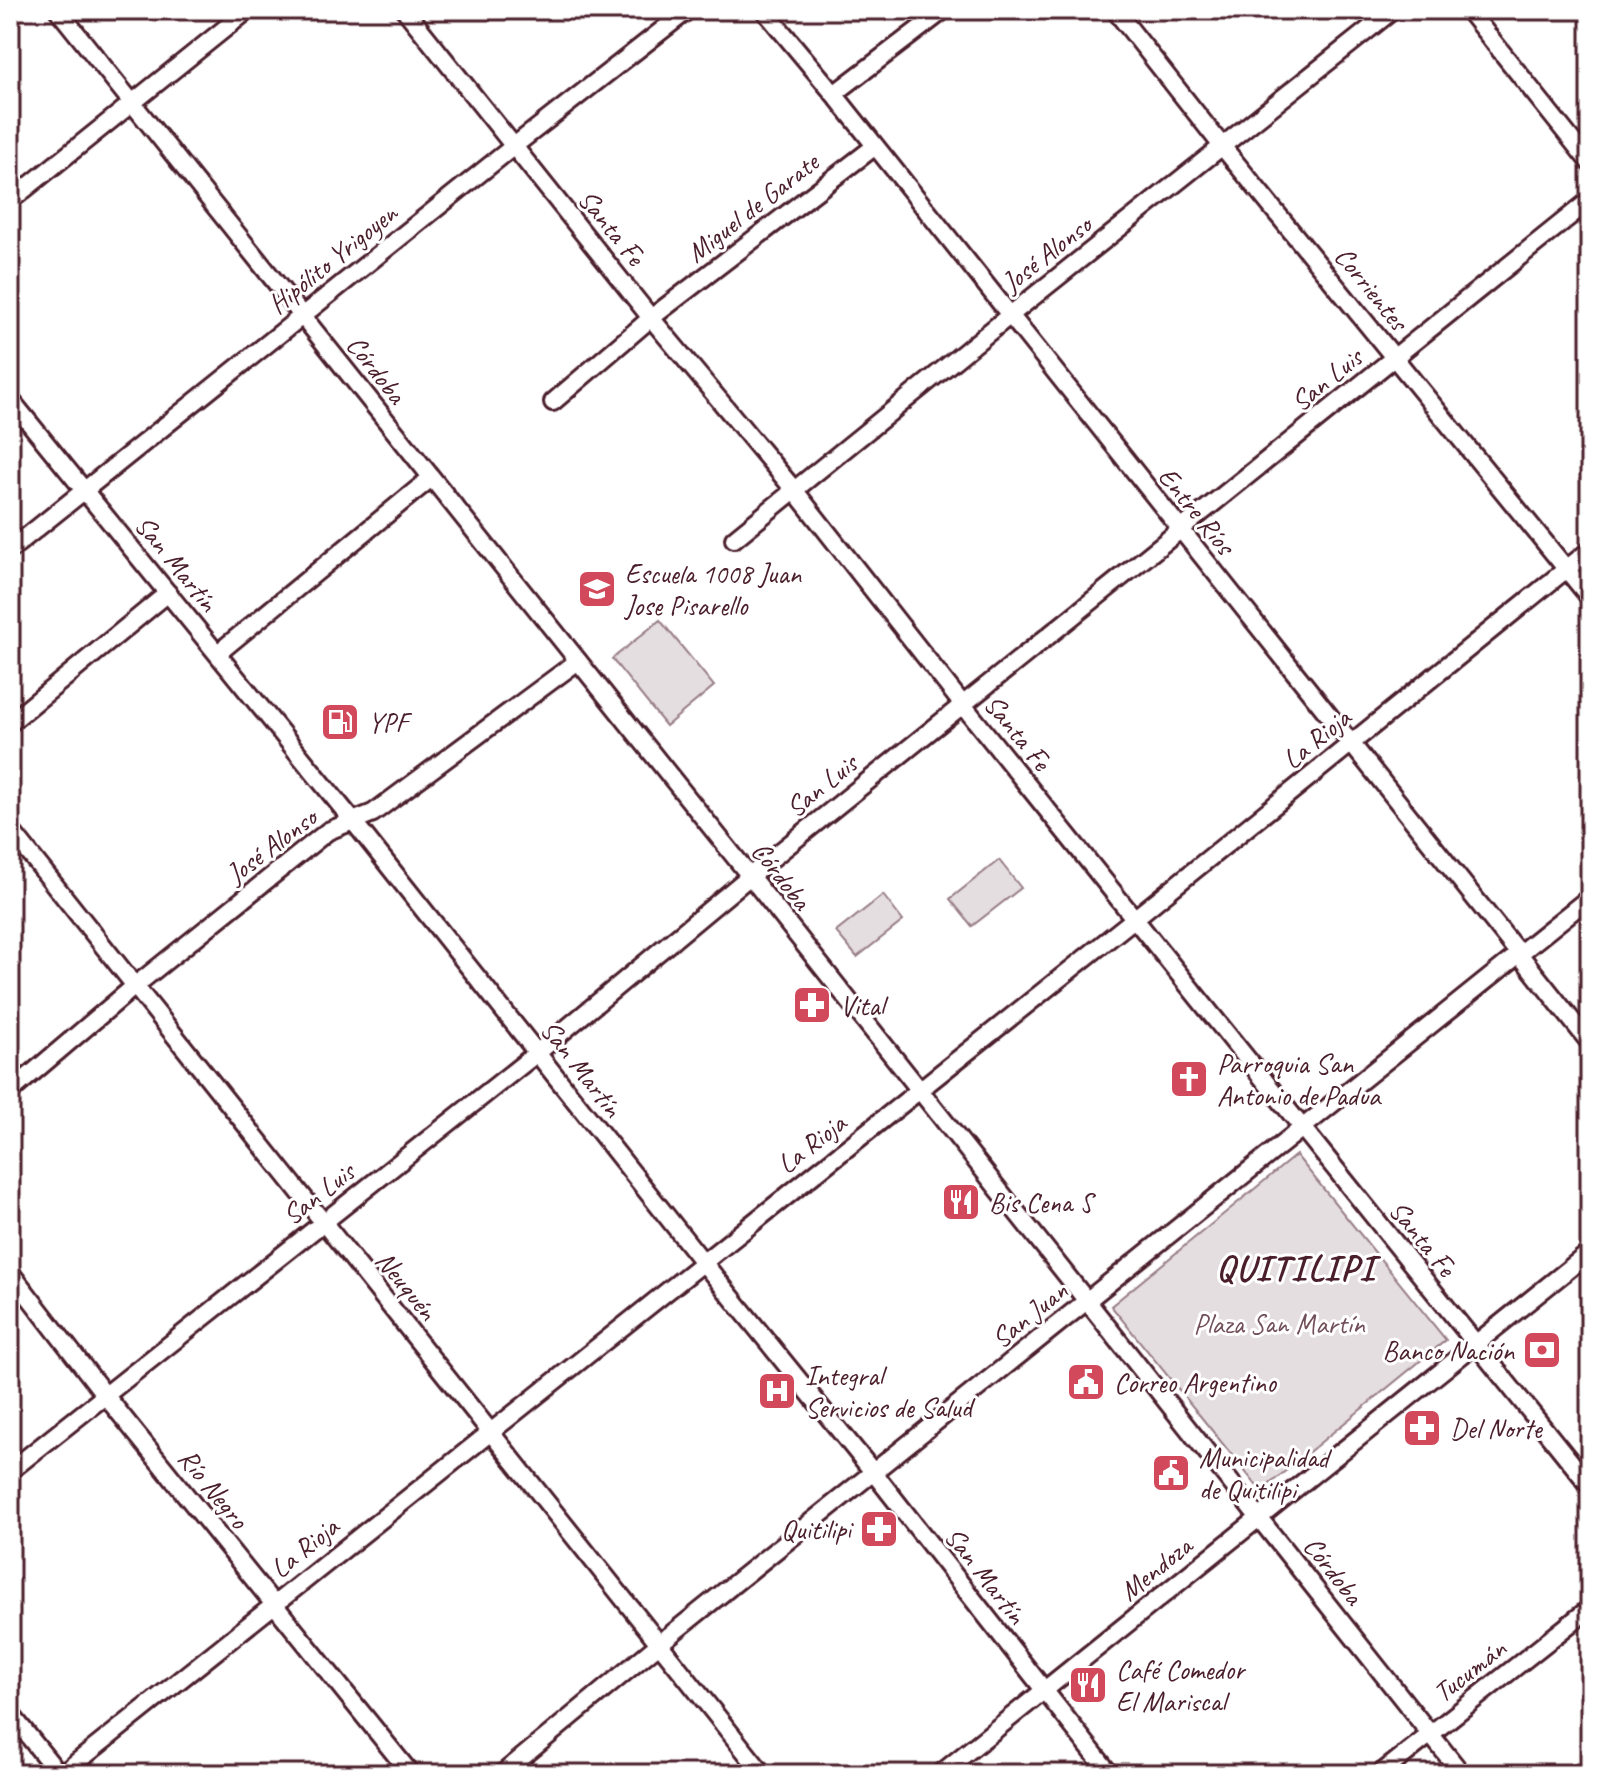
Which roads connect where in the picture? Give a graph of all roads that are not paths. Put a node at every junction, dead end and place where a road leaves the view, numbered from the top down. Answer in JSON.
{"nodes":[{"id":1,"x":58,"y":10,"type":"edge"},
{"id":2,"x":248,"y":10,"type":"edge"},
{"id":3,"x":405,"y":10,"type":"edge"},
{"id":4,"x":688,"y":10,"type":"edge"},
{"id":5,"x":764,"y":10,"type":"edge"},
{"id":6,"x":944,"y":10,"type":"edge"},
{"id":7,"x":1115,"y":10,"type":"edge"},
{"id":8,"x":1393,"y":10,"type":"edge"},
{"id":9,"x":1468,"y":10,"type":"edge"},
{"id":10,"x":834,"y":94,"type":"junction"},
{"id":11,"x":132,"y":103,"type":"junction"},
{"id":12,"x":514,"y":146,"type":"junction"},
{"id":13,"x":1222,"y":146,"type":"junction"},
{"id":14,"x":874,"y":147,"type":"junction"},
{"id":15,"x":1590,"y":163,"type":"edge"},
{"id":16,"x":1590,"y":200,"type":"edge"},
{"id":17,"x":10,"y":201,"type":"edge"},
{"id":18,"x":302,"y":316,"type":"junction"},
{"id":19,"x":1009,"y":316,"type":"junction"},
{"id":20,"x":651,"y":318,"type":"junction"},
{"id":21,"x":1394,"y":357,"type":"junction"},
{"id":22,"x":10,"y":399,"type":"edge"},
{"id":23,"x":553,"y":402,"type":"dead end"},
{"id":24,"x":431,"y":478,"type":"junction"},
{"id":25,"x":84,"y":490,"type":"junction"},
{"id":26,"x":795,"y":491,"type":"junction"},
{"id":27,"x":1180,"y":531,"type":"junction"},
{"id":28,"x":734,"y":539,"type":"dead end"},
{"id":29,"x":10,"y":550,"type":"edge"},
{"id":30,"x":1590,"y":550,"type":"edge"},
{"id":31,"x":1567,"y":568,"type":"junction"},
{"id":32,"x":168,"y":593,"type":"junction"},
{"id":33,"x":1590,"y":598,"type":"edge"},
{"id":34,"x":218,"y":653,"type":"junction"},
{"id":35,"x":578,"y":661,"type":"junction"},
{"id":36,"x":963,"y":705,"type":"junction"},
{"id":37,"x":10,"y":723,"type":"edge"},
{"id":38,"x":1352,"y":742,"type":"junction"},
{"id":39,"x":353,"y":821,"type":"junction"},
{"id":40,"x":10,"y":829,"type":"edge"},
{"id":41,"x":750,"y":876,"type":"junction"},
{"id":42,"x":1590,"y":897,"type":"edge"},
{"id":43,"x":1134,"y":919,"type":"junction"},
{"id":44,"x":1518,"y":952,"type":"junction"},
{"id":45,"x":136,"y":985,"type":"junction"},
{"id":46,"x":1590,"y":1043,"type":"edge"},
{"id":47,"x":537,"y":1053,"type":"junction"},
{"id":48,"x":919,"y":1091,"type":"junction"},
{"id":49,"x":10,"y":1092,"type":"edge"},
{"id":50,"x":1301,"y":1128,"type":"junction"},
{"id":51,"x":323,"y":1222,"type":"junction"},
{"id":52,"x":1590,"y":1252,"type":"edge"},
{"id":53,"x":703,"y":1262,"type":"junction"},
{"id":54,"x":10,"y":1272,"type":"edge"},
{"id":55,"x":1087,"y":1301,"type":"junction"},
{"id":56,"x":1475,"y":1344,"type":"junction"},
{"id":57,"x":105,"y":1395,"type":"junction"},
{"id":58,"x":492,"y":1431,"type":"junction"},
{"id":59,"x":10,"y":1471,"type":"edge"},
{"id":60,"x":874,"y":1473,"type":"junction"},
{"id":61,"x":1590,"y":1486,"type":"edge"},
{"id":62,"x":1259,"y":1518,"type":"junction"},
{"id":63,"x":275,"y":1604,"type":"junction"},
{"id":64,"x":1590,"y":1608,"type":"edge"},
{"id":65,"x":659,"y":1644,"type":"junction"},
{"id":66,"x":1044,"y":1691,"type":"junction"},
{"id":67,"x":10,"y":1713,"type":"edge"},
{"id":68,"x":1430,"y":1734,"type":"junction"},
{"id":69,"x":60,"y":1774,"type":"edge"},
{"id":70,"x":411,"y":1774,"type":"edge"},
{"id":71,"x":502,"y":1774,"type":"edge"},
{"id":72,"x":763,"y":1774,"type":"edge"},
{"id":73,"x":940,"y":1774,"type":"edge"},
{"id":74,"x":1110,"y":1774,"type":"edge"},
{"id":75,"x":1380,"y":1774,"type":"edge"},
{"id":76,"x":1462,"y":1774,"type":"edge"}],
"edges":[{"from":1,"to":11,"type":"street","name":"Córdoba"},
{"from":2,"to":11,"type":"street"},
{"from":3,"to":12,"type":"street","name":"Santa Fe"},
{"from":4,"to":12,"type":"street","name":"Hipólito Yrigoyen"},
{"from":5,"to":10,"type":"street","name":"Entre Ríos"},
{"from":6,"to":10,"type":"street"},
{"from":7,"to":13,"type":"street","name":"Corrientes"},
{"from":8,"to":13,"type":"street","name":"José Alonso"},
{"from":9,"to":15,"type":"street"},
{"from":10,"to":14,"type":"street","name":"Entre Ríos"},
{"from":11,"to":17,"type":"street"},
{"from":11,"to":18,"type":"street","name":"Córdoba"},
{"from":12,"to":18,"type":"street","name":"Hipólito Yrigoyen"},
{"from":12,"to":20,"type":"street","name":"Santa Fe"},
{"from":13,"to":19,"type":"street","name":"José Alonso"},
{"from":13,"to":21,"type":"street","name":"Corrientes"},
{"from":14,"to":19,"type":"street","name":"Entre Ríos"},
{"from":14,"to":20,"type":"street","name":"Miguel de Garate"},
{"from":16,"to":21,"type":"street","name":"San Luis"},
{"from":18,"to":24,"type":"street","name":"Córdoba"},
{"from":18,"to":25,"type":"street","name":"Hipólito Yrigoyen"},
{"from":19,"to":26,"type":"street","name":"José Alonso"},
{"from":19,"to":27,"type":"street","name":"Entre Ríos"},
{"from":20,"to":23,"type":"street","name":"Miguel de Garate"},
{"from":20,"to":26,"type":"street","name":"Santa Fe"},
{"from":21,"to":27,"type":"street","name":"San Luis"},
{"from":21,"to":31,"type":"street","name":"Corrientes"},
{"from":22,"to":25,"type":"street","name":"San Martín"},
{"from":24,"to":34,"type":"street"},
{"from":24,"to":35,"type":"street","name":"Córdoba"},
{"from":25,"to":29,"type":"street","name":"Hipólito Yrigoyen"},
{"from":25,"to":32,"type":"street","name":"San Martín"},
{"from":26,"to":28,"type":"street","name":"José Alonso"},
{"from":26,"to":36,"type":"street","name":"Santa Fe"},
{"from":27,"to":36,"type":"street","name":"San Luis"},
{"from":27,"to":38,"type":"street","name":"Entre Ríos"},
{"from":30,"to":31,"type":"street","name":"La Rioja"},
{"from":31,"to":33,"type":"street","name":"Corrientes"},
{"from":31,"to":38,"type":"street","name":"La Rioja"},
{"from":32,"to":34,"type":"street","name":"San Martín"},
{"from":32,"to":37,"type":"street"},
{"from":34,"to":39,"type":"street","name":"San Martín"},
{"from":35,"to":39,"type":"street","name":"José Alonso"},
{"from":35,"to":41,"type":"street","name":"Córdoba"},
{"from":36,"to":41,"type":"street","name":"San Luis"},
{"from":36,"to":43,"type":"street","name":"Santa Fe"},
{"from":38,"to":43,"type":"street","name":"La Rioja"},
{"from":38,"to":44,"type":"street","name":"Entre Ríos"},
{"from":39,"to":45,"type":"street","name":"José Alonso"},
{"from":39,"to":47,"type":"street","name":"San Martín"},
{"from":40,"to":45,"type":"street","name":"Neuquén"},
{"from":41,"to":47,"type":"street","name":"San Luis"},
{"from":41,"to":48,"type":"street","name":"Córdoba"},
{"from":42,"to":44,"type":"street","name":"San Juan"},
{"from":43,"to":48,"type":"street","name":"La Rioja"},
{"from":43,"to":50,"type":"street","name":"Santa Fe"},
{"from":44,"to":46,"type":"street","name":"Entre Ríos"},
{"from":44,"to":50,"type":"street","name":"San Juan"},
{"from":45,"to":49,"type":"street","name":"José Alonso"},
{"from":45,"to":51,"type":"street","name":"Neuquén"},
{"from":47,"to":51,"type":"street","name":"San Luis"},
{"from":47,"to":53,"type":"street","name":"San Martín"},
{"from":48,"to":53,"type":"street","name":"La Rioja"},
{"from":48,"to":55,"type":"street","name":"Córdoba"},
{"from":50,"to":55,"type":"street","name":"San Juan"},
{"from":50,"to":56,"type":"street","name":"Santa Fe"},
{"from":51,"to":57,"type":"street","name":"San Luis"},
{"from":51,"to":58,"type":"street","name":"Neuquén"},
{"from":52,"to":56,"type":"street","name":"Mendoza"},
{"from":53,"to":58,"type":"street","name":"La Rioja"},
{"from":53,"to":60,"type":"street","name":"San Martín"},
{"from":54,"to":57,"type":"street","name":"Río Negro"},
{"from":55,"to":60,"type":"street","name":"San Juan"},
{"from":55,"to":62,"type":"street","name":"Córdoba"},
{"from":56,"to":61,"type":"street","name":"Santa Fe"},
{"from":56,"to":62,"type":"street","name":"Mendoza"},
{"from":57,"to":59,"type":"street","name":"San Luis"},
{"from":57,"to":63,"type":"street","name":"Río Negro"},
{"from":58,"to":63,"type":"street","name":"La Rioja"},
{"from":58,"to":65,"type":"street","name":"Neuquén"},
{"from":60,"to":65,"type":"street","name":"San Juan"},
{"from":60,"to":66,"type":"street","name":"San Martín"},
{"from":62,"to":66,"type":"street","name":"Mendoza"},
{"from":62,"to":68,"type":"street","name":"Córdoba"},
{"from":63,"to":69,"type":"street","name":"La Rioja"},
{"from":63,"to":70,"type":"street","name":"Río Negro"},
{"from":64,"to":68,"type":"street","name":"Tucumán"},
{"from":65,"to":71,"type":"street","name":"San Juan"},
{"from":65,"to":72,"type":"street","name":"Neuquén"},
{"from":66,"to":73,"type":"street","name":"Mendoza"},
{"from":66,"to":74,"type":"street","name":"San Martín"},
{"from":67,"to":69,"type":"street"},
{"from":68,"to":75,"type":"street","name":"Tucumán"},
{"from":68,"to":76,"type":"street","name":"Córdoba"}]}
